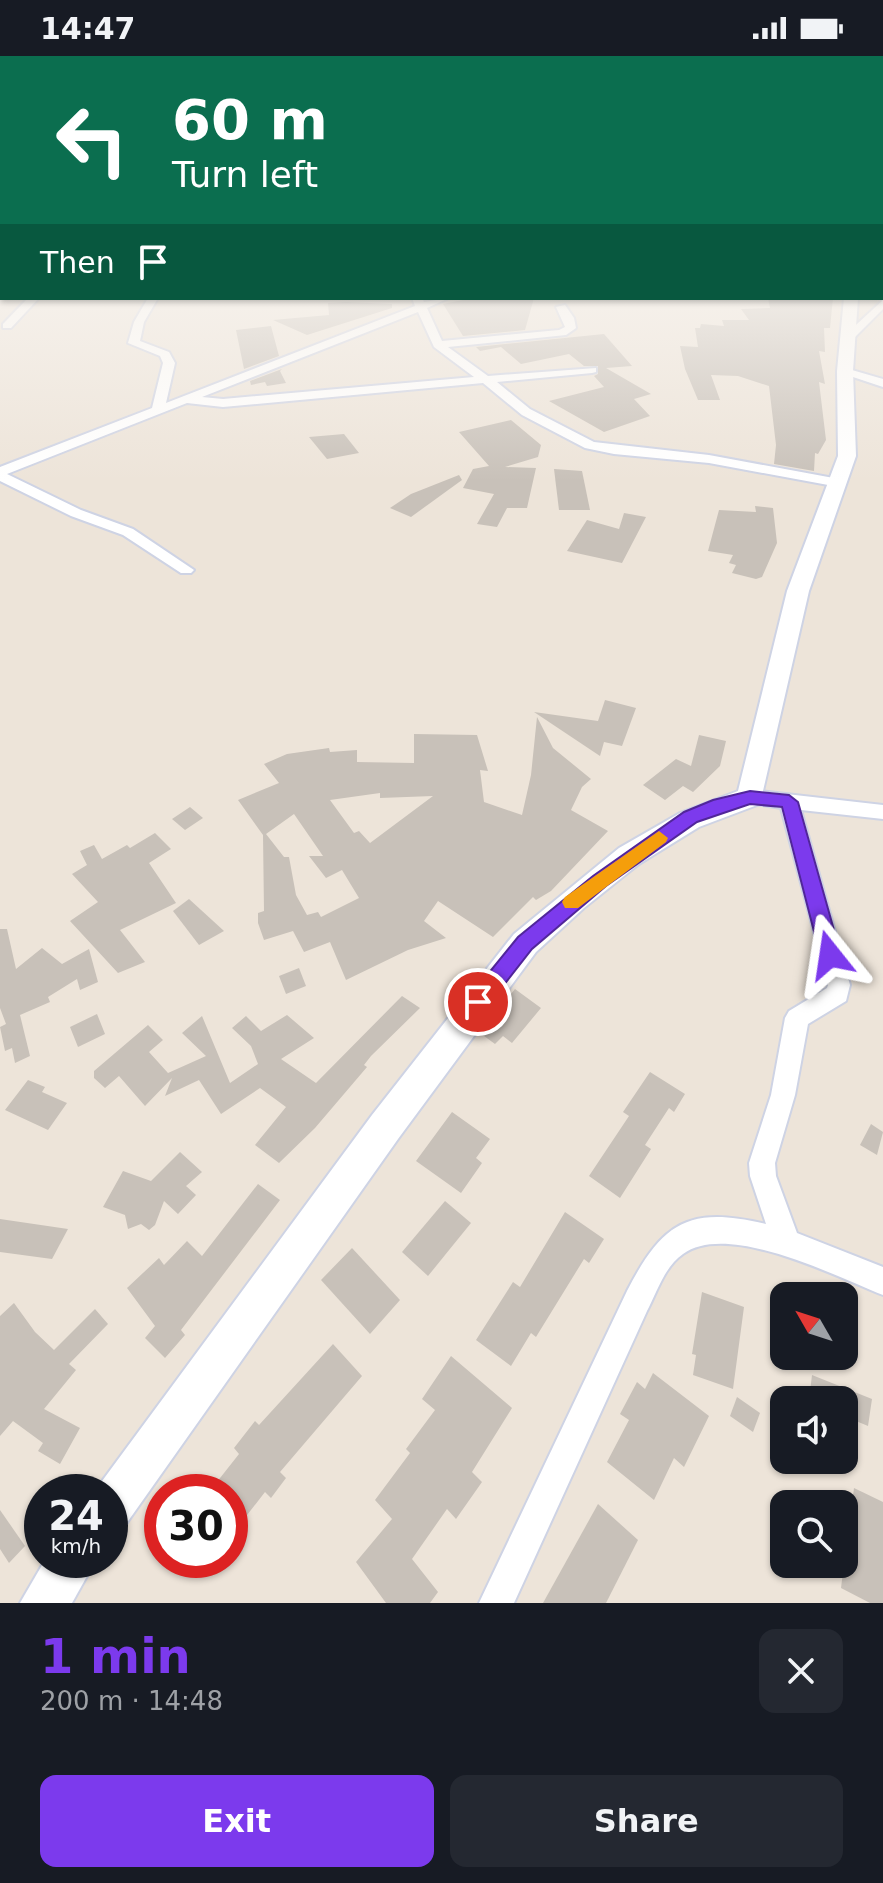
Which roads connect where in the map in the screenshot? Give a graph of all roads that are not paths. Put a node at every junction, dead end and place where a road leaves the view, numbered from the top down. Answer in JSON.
{"nodes":[{"id":1,"x":135,"y":337,"type":"edge"},
{"id":2,"x":336,"y":337,"type":"edge"},
{"id":3,"x":435,"y":337,"type":"edge"},
{"id":4,"x":519,"y":337,"type":"edge"},
{"id":5,"x":848,"y":338,"type":"edge"},
{"id":6,"x":438,"y":345,"type":"junction"},
{"id":7,"x":592,"y":370,"type":"dead end"},
{"id":8,"x":845,"y":371,"type":"junction"},
{"id":9,"x":486,"y":379,"type":"junction"},
{"id":10,"x":883,"y":383,"type":"edge"},
{"id":11,"x":186,"y":398,"type":"junction"},
{"id":12,"x":158,"y":409,"type":"junction"},
{"id":13,"x":0,"y":474,"type":"edge"},
{"id":14,"x":839,"y":483,"type":"junction"},
{"id":15,"x":186,"y":570,"type":"dead end"},
{"id":16,"x":750,"y":797,"type":"junction"},
{"id":17,"x":789,"y":802,"type":"junction"},
{"id":18,"x":883,"y":812,"type":"edge"},
{"id":19,"x":787,"y":1245,"type":"junction"},
{"id":20,"x":883,"y":1281,"type":"edge"},
{"id":21,"x":128,"y":1483,"type":"edge"},
{"id":22,"x":61,"y":1578,"type":"edge"},
{"id":23,"x":44,"y":1603,"type":"edge"},
{"id":24,"x":496,"y":1603,"type":"edge"}],
"edges":[{"from":1,"to":12,"type":"street"},
{"from":2,"to":11,"type":"street"},
{"from":3,"to":6,"type":"street"},
{"from":4,"to":6,"type":"street"},
{"from":5,"to":8,"type":"street"},
{"from":6,"to":9,"type":"street"},
{"from":7,"to":9,"type":"street"},
{"from":8,"to":10,"type":"street"},
{"from":8,"to":14,"type":"street"},
{"from":9,"to":11,"type":"street"},
{"from":9,"to":14,"type":"street"},
{"from":11,"to":12,"type":"street"},
{"from":12,"to":13,"type":"street"},
{"from":13,"to":15,"type":"street"},
{"from":14,"to":16,"type":"street"},
{"from":16,"to":17,"type":"street"},
{"from":16,"to":21,"type":"street"},
{"from":17,"to":18,"type":"street"},
{"from":17,"to":19,"type":"street"},
{"from":19,"to":20,"type":"street"},
{"from":19,"to":24,"type":"street"},
{"from":22,"to":23,"type":"street"}]}
